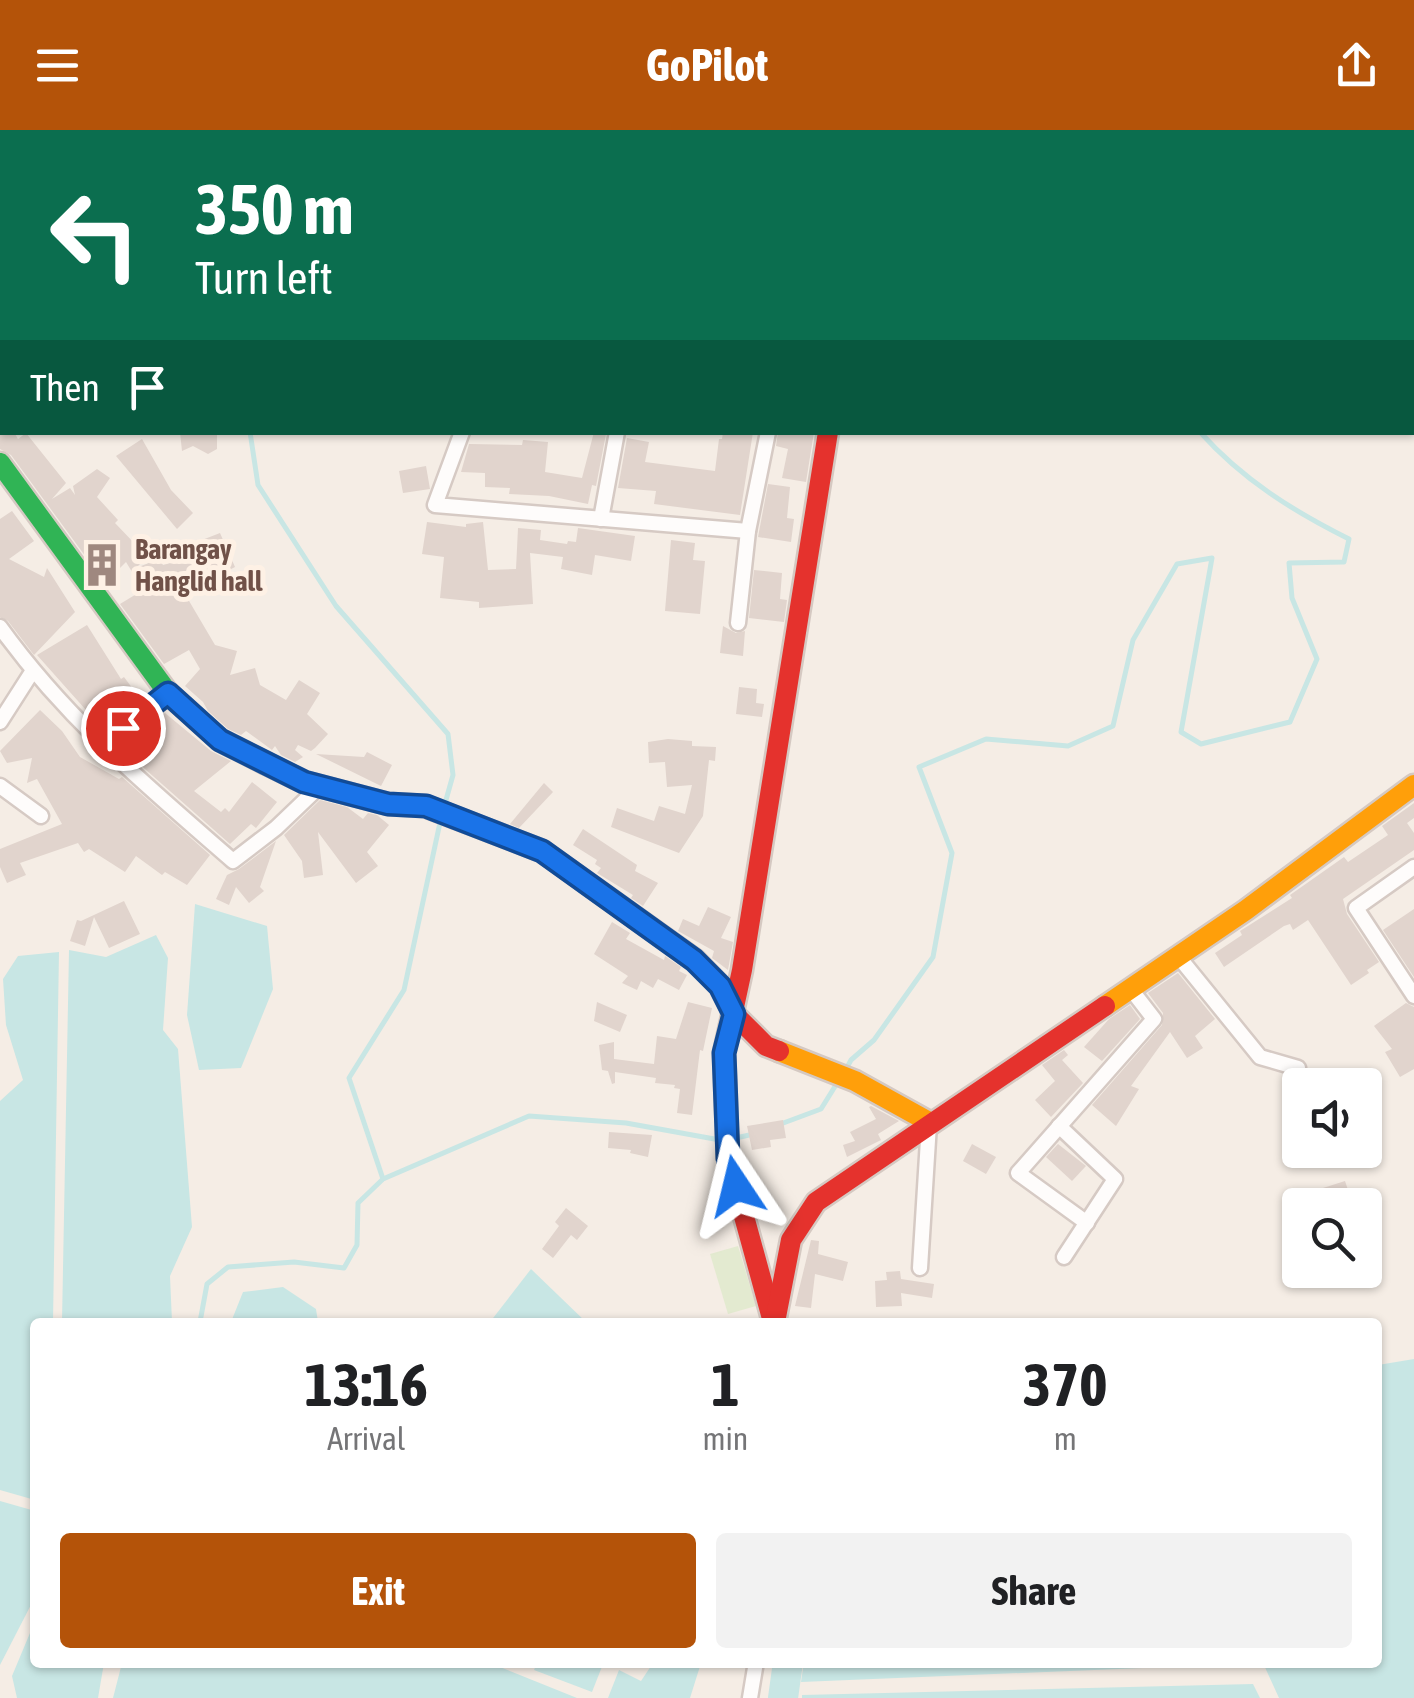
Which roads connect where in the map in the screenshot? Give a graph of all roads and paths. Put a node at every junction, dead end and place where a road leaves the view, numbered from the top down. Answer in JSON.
{"nodes":[{"id":1,"x":461,"y":435,"type":"edge"},
{"id":2,"x":616,"y":435,"type":"edge"},
{"id":3,"x":767,"y":435,"type":"edge"},
{"id":4,"x":828,"y":435,"type":"edge"},
{"id":5,"x":0,"y":463,"type":"edge"},
{"id":6,"x":601,"y":519,"type":"junction"},
{"id":7,"x":748,"y":531,"type":"junction"},
{"id":8,"x":738,"y":623,"type":"dead end"},
{"id":9,"x":0,"y":628,"type":"edge"},
{"id":10,"x":32,"y":672,"type":"junction"},
{"id":11,"x":168,"y":693,"type":"junction"},
{"id":12,"x":0,"y":722,"type":"edge"},
{"id":13,"x":100,"y":745,"type":"junction"},
{"id":14,"x":321,"y":784,"type":"junction"},
{"id":15,"x":0,"y":786,"type":"edge"},
{"id":16,"x":1414,"y":786,"type":"edge"},
{"id":17,"x":41,"y":816,"type":"dead end"},
{"id":18,"x":1414,"y":867,"type":"edge"},
{"id":19,"x":1178,"y":956,"type":"junction"},
{"id":20,"x":1130,"y":988,"type":"junction"},
{"id":21,"x":1414,"y":996,"type":"edge"},
{"id":22,"x":734,"y":1014,"type":"junction"},
{"id":23,"x":1298,"y":1068,"type":"dead end"},
{"id":24,"x":929,"y":1122,"type":"junction"},
{"id":25,"x":1059,"y":1126,"type":"junction"},
{"id":26,"x":1086,"y":1223,"type":"junction"},
{"id":27,"x":1064,"y":1257,"type":"dead end"},
{"id":28,"x":920,"y":1268,"type":"dead end"},
{"id":29,"x":773,"y":1318,"type":"edge"},
{"id":30,"x":775,"y":1318,"type":"edge"},
{"id":31,"x":755,"y":1668,"type":"edge"},
{"id":32,"x":750,"y":1698,"type":"edge"}],
"edges":[{"from":1,"to":6,"type":"street"},
{"from":2,"to":6,"type":"street"},
{"from":3,"to":7,"type":"street"},
{"from":4,"to":22,"type":"street"},
{"from":5,"to":11,"type":"street"},
{"from":6,"to":7,"type":"street"},
{"from":7,"to":8,"type":"street"},
{"from":9,"to":10,"type":"street"},
{"from":10,"to":12,"type":"street"},
{"from":10,"to":13,"type":"street"},
{"from":11,"to":13,"type":"street"},
{"from":11,"to":14,"type":"street"},
{"from":13,"to":14,"type":"street"},
{"from":14,"to":22,"type":"street"},
{"from":15,"to":17,"type":"street"},
{"from":16,"to":19,"type":"street"},
{"from":18,"to":21,"type":"street"},
{"from":19,"to":20,"type":"street"},
{"from":19,"to":23,"type":"street"},
{"from":20,"to":24,"type":"street"},
{"from":20,"to":25,"type":"street"},
{"from":22,"to":24,"type":"street"},
{"from":22,"to":29,"type":"street"},
{"from":24,"to":28,"type":"street"},
{"from":24,"to":30,"type":"street"},
{"from":25,"to":26,"type":"street"},
{"from":25,"to":26,"type":"street"},
{"from":26,"to":27,"type":"street"},
{"from":31,"to":32,"type":"street"}]}
